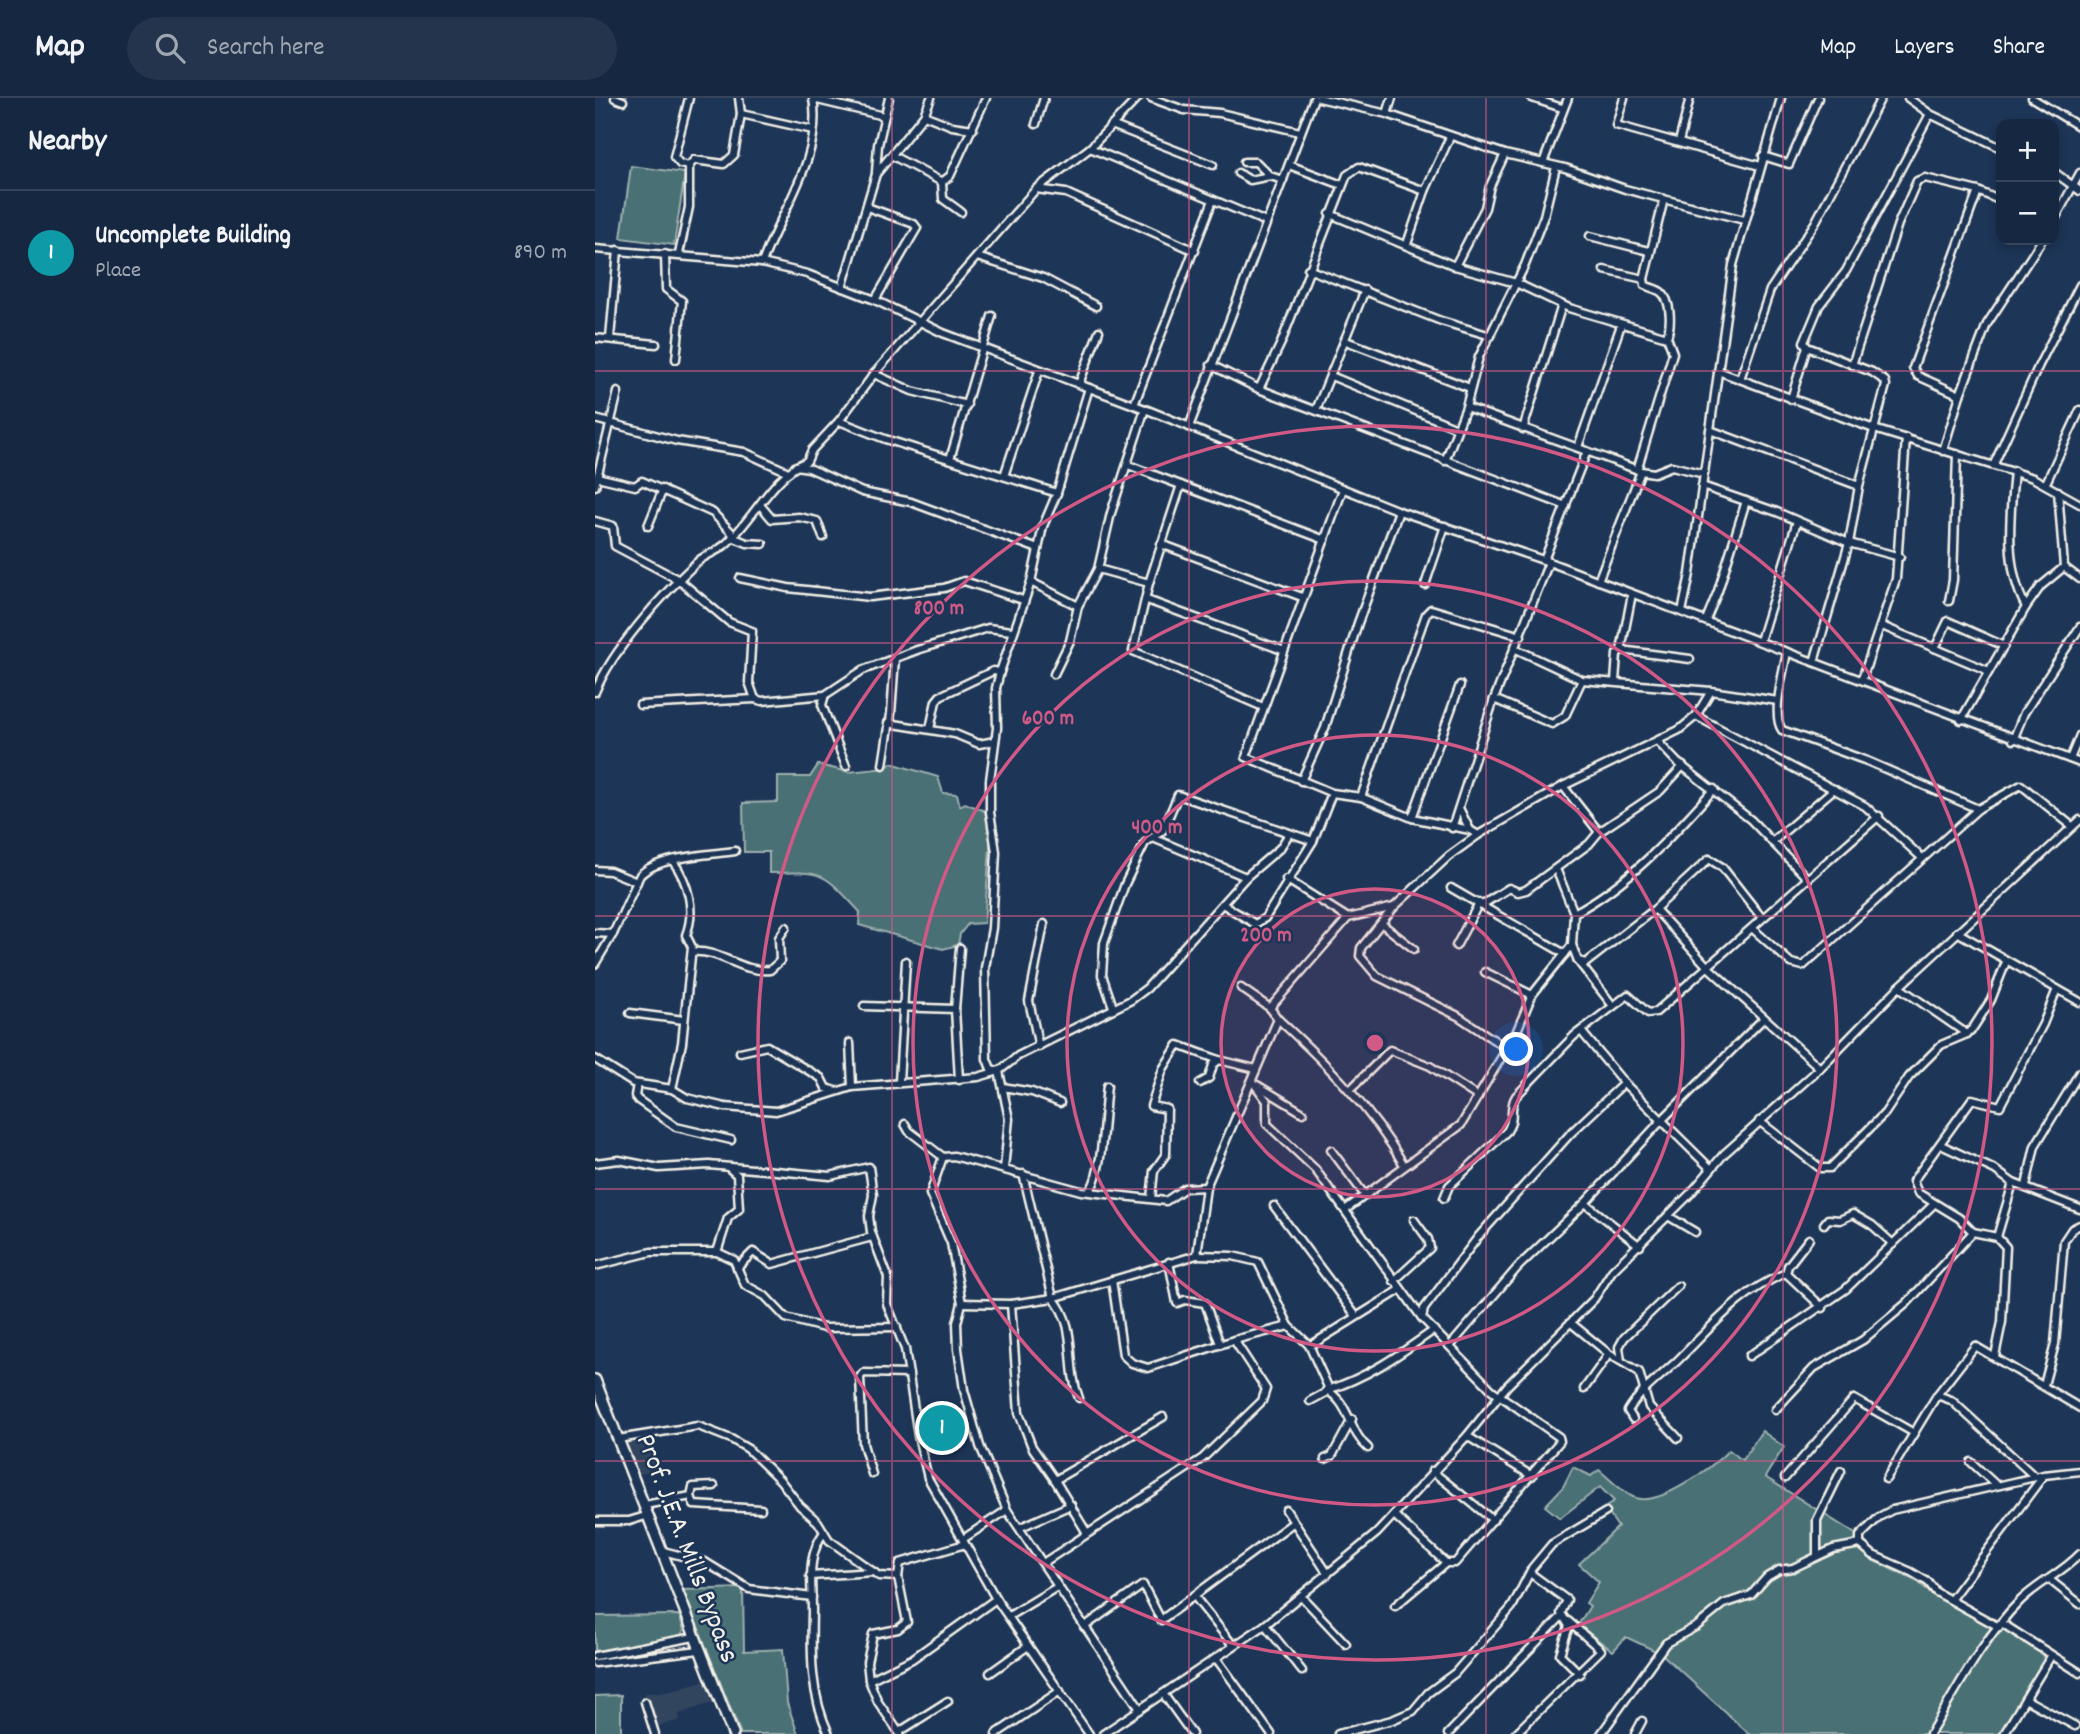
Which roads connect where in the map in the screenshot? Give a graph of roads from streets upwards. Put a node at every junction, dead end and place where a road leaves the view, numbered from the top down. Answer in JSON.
{"nodes":[{"id":1,"x":615,"y":98,"type":"edge"},
{"id":2,"x":689,"y":98,"type":"edge"},
{"id":3,"x":739,"y":98,"type":"edge"},
{"id":4,"x":813,"y":98,"type":"edge"},
{"id":5,"x":889,"y":98,"type":"edge"},
{"id":6,"x":931,"y":98,"type":"edge"},
{"id":7,"x":986,"y":98,"type":"edge"},
{"id":8,"x":1044,"y":98,"type":"edge"},
{"id":9,"x":1138,"y":98,"type":"edge"},
{"id":10,"x":1151,"y":98,"type":"edge"},
{"id":11,"x":1316,"y":98,"type":"edge"},
{"id":12,"x":1392,"y":98,"type":"edge"},
{"id":13,"x":1532,"y":98,"type":"edge"},
{"id":14,"x":1568,"y":98,"type":"edge"},
{"id":15,"x":1624,"y":98,"type":"edge"},
{"id":16,"x":1690,"y":98,"type":"edge"},
{"id":17,"x":1781,"y":98,"type":"edge"},
{"id":18,"x":1818,"y":98,"type":"edge"},
{"id":19,"x":1881,"y":98,"type":"edge"},
{"id":20,"x":1908,"y":98,"type":"edge"},
{"id":21,"x":2032,"y":98,"type":"edge"},
{"id":22,"x":2048,"y":98,"type":"edge"},
{"id":23,"x":624,"y":101,"type":"dead end"},
{"id":24,"x":2045,"y":106,"type":"junction"},
{"id":25,"x":1562,"y":108,"type":"junction"},
{"id":26,"x":741,"y":114,"type":"junction"},
{"id":27,"x":1387,"y":114,"type":"junction"},
{"id":28,"x":1930,"y":114,"type":"junction"},
{"id":29,"x":884,"y":116,"type":"junction"},
{"id":30,"x":923,"y":116,"type":"junction"},
{"id":31,"x":1036,"y":124,"type":"dead end"},
{"id":32,"x":1114,"y":126,"type":"junction"},
{"id":33,"x":2080,"y":127,"type":"edge"},
{"id":34,"x":973,"y":129,"type":"junction"},
{"id":35,"x":813,"y":130,"type":"junction"},
{"id":36,"x":1300,"y":132,"type":"junction"},
{"id":37,"x":1450,"y":137,"type":"junction"},
{"id":38,"x":1679,"y":142,"type":"junction"},
{"id":39,"x":1996,"y":146,"type":"edge"},
{"id":40,"x":1090,"y":148,"type":"junction"},
{"id":41,"x":1505,"y":154,"type":"junction"},
{"id":42,"x":893,"y":156,"type":"junction"},
{"id":43,"x":1763,"y":156,"type":"junction"},
{"id":44,"x":1244,"y":162,"type":"dead end"},
{"id":45,"x":1543,"y":163,"type":"junction"},
{"id":46,"x":1213,"y":165,"type":"dead end"},
{"id":47,"x":1289,"y":165,"type":"junction"},
{"id":48,"x":689,"y":166,"type":"junction"},
{"id":49,"x":1556,"y":166,"type":"junction"},
{"id":50,"x":1760,"y":166,"type":"junction"},
{"id":51,"x":1238,"y":173,"type":"dead end"},
{"id":52,"x":2080,"y":173,"type":"edge"},
{"id":53,"x":876,"y":174,"type":"junction"},
{"id":54,"x":1270,"y":176,"type":"junction"},
{"id":55,"x":2059,"y":176,"type":"edge"},
{"id":56,"x":1283,"y":180,"type":"junction"},
{"id":57,"x":942,"y":183,"type":"junction"},
{"id":58,"x":1342,"y":186,"type":"junction"},
{"id":59,"x":1036,"y":189,"type":"junction"},
{"id":60,"x":2077,"y":189,"type":"edge"},
{"id":61,"x":1425,"y":191,"type":"junction"},
{"id":62,"x":1978,"y":191,"type":"junction"},
{"id":63,"x":1664,"y":199,"type":"junction"},
{"id":64,"x":1996,"y":199,"type":"edge"},
{"id":65,"x":1213,"y":200,"type":"junction"},
{"id":66,"x":867,"y":208,"type":"junction"},
{"id":67,"x":961,"y":212,"type":"dead end"},
{"id":68,"x":2059,"y":213,"type":"edge"},
{"id":69,"x":1330,"y":214,"type":"junction"},
{"id":70,"x":1744,"y":220,"type":"junction"},
{"id":71,"x":1266,"y":222,"type":"junction"},
{"id":72,"x":1590,"y":236,"type":"dead end"},
{"id":73,"x":1407,"y":244,"type":"junction"},
{"id":74,"x":2039,"y":245,"type":"edge"},
{"id":75,"x":595,"y":248,"type":"edge"},
{"id":76,"x":618,"y":250,"type":"junction"},
{"id":77,"x":1195,"y":251,"type":"junction"},
{"id":78,"x":1650,"y":251,"type":"junction"},
{"id":79,"x":665,"y":254,"type":"junction"},
{"id":80,"x":679,"y":254,"type":"junction"},
{"id":81,"x":977,"y":257,"type":"junction"},
{"id":82,"x":762,"y":263,"type":"junction"},
{"id":83,"x":1455,"y":266,"type":"junction"},
{"id":84,"x":1308,"y":269,"type":"junction"},
{"id":85,"x":1604,"y":270,"type":"dead end"},
{"id":86,"x":1644,"y":279,"type":"junction"},
{"id":87,"x":1516,"y":283,"type":"junction"},
{"id":88,"x":2080,"y":285,"type":"edge"},
{"id":89,"x":842,"y":288,"type":"junction"},
{"id":90,"x":1365,"y":290,"type":"junction"},
{"id":91,"x":875,"y":300,"type":"junction"},
{"id":92,"x":1562,"y":304,"type":"junction"},
{"id":93,"x":1095,"y":306,"type":"dead end"},
{"id":94,"x":992,"y":316,"type":"dead end"},
{"id":95,"x":919,"y":323,"type":"junction"},
{"id":96,"x":1621,"y":325,"type":"junction"},
{"id":97,"x":1099,"y":331,"type":"dead end"},
{"id":98,"x":1492,"y":336,"type":"junction"},
{"id":99,"x":1667,"y":337,"type":"junction"},
{"id":100,"x":595,"y":338,"type":"edge"},
{"id":101,"x":610,"y":338,"type":"junction"},
{"id":102,"x":1346,"y":341,"type":"junction"},
{"id":103,"x":656,"y":344,"type":"dead end"},
{"id":104,"x":1807,"y":347,"type":"junction"},
{"id":105,"x":985,"y":349,"type":"junction"},
{"id":106,"x":676,"y":359,"type":"dead end"},
{"id":107,"x":1211,"y":365,"type":"junction"},
{"id":108,"x":1852,"y":365,"type":"junction"},
{"id":109,"x":1718,"y":370,"type":"junction"},
{"id":110,"x":1039,"y":372,"type":"junction"},
{"id":111,"x":874,"y":374,"type":"junction"},
{"id":112,"x":1331,"y":376,"type":"junction"},
{"id":113,"x":1739,"y":379,"type":"junction"},
{"id":114,"x":1079,"y":384,"type":"junction"},
{"id":115,"x":1089,"y":388,"type":"junction"},
{"id":116,"x":1470,"y":388,"type":"junction"},
{"id":117,"x":1259,"y":389,"type":"junction"},
{"id":118,"x":618,"y":392,"type":"dead end"},
{"id":119,"x":1960,"y":395,"type":"junction"},
{"id":120,"x":1791,"y":399,"type":"junction"},
{"id":121,"x":967,"y":405,"type":"junction"},
{"id":122,"x":1134,"y":405,"type":"junction"},
{"id":123,"x":1466,"y":407,"type":"junction"},
{"id":124,"x":1145,"y":409,"type":"junction"},
{"id":125,"x":1316,"y":410,"type":"junction"},
{"id":126,"x":2080,"y":410,"type":"edge"},
{"id":127,"x":595,"y":419,"type":"edge"},
{"id":128,"x":839,"y":421,"type":"junction"},
{"id":129,"x":609,"y":425,"type":"junction"},
{"id":130,"x":1189,"y":427,"type":"junction"},
{"id":131,"x":1457,"y":428,"type":"junction"},
{"id":132,"x":1523,"y":429,"type":"junction"},
{"id":133,"x":1874,"y":429,"type":"junction"},
{"id":134,"x":1710,"y":430,"type":"junction"},
{"id":135,"x":1906,"y":438,"type":"junction"},
{"id":136,"x":1579,"y":447,"type":"junction"},
{"id":137,"x":1587,"y":450,"type":"junction"},
{"id":138,"x":1943,"y":451,"type":"junction"},
{"id":139,"x":1957,"y":454,"type":"junction"},
{"id":140,"x":950,"y":459,"type":"junction"},
{"id":141,"x":1445,"y":461,"type":"junction"},
{"id":142,"x":1994,"y":464,"type":"junction"},
{"id":143,"x":1128,"y":465,"type":"junction"},
{"id":144,"x":794,"y":466,"type":"junction"},
{"id":145,"x":1639,"y":470,"type":"junction"},
{"id":146,"x":786,"y":471,"type":"junction"},
{"id":147,"x":2014,"y":471,"type":"junction"},
{"id":148,"x":1704,"y":474,"type":"junction"},
{"id":149,"x":1004,"y":475,"type":"junction"},
{"id":150,"x":597,"y":477,"type":"junction"},
{"id":151,"x":2046,"y":483,"type":"junction"},
{"id":152,"x":1181,"y":485,"type":"junction"},
{"id":153,"x":595,"y":486,"type":"edge"},
{"id":154,"x":1702,"y":486,"type":"junction"},
{"id":155,"x":1859,"y":486,"type":"junction"},
{"id":156,"x":663,"y":489,"type":"junction"},
{"id":157,"x":1343,"y":489,"type":"junction"},
{"id":158,"x":2058,"y":491,"type":"junction"},
{"id":159,"x":1057,"y":493,"type":"junction"},
{"id":160,"x":1746,"y":501,"type":"junction"},
{"id":161,"x":2080,"y":504,"type":"edge"},
{"id":162,"x":761,"y":506,"type":"junction"},
{"id":163,"x":1566,"y":506,"type":"junction"},
{"id":164,"x":1399,"y":511,"type":"junction"},
{"id":165,"x":595,"y":521,"type":"edge"},
{"id":166,"x":1797,"y":522,"type":"junction"},
{"id":167,"x":648,"y":526,"type":"dead end"},
{"id":168,"x":1445,"y":526,"type":"junction"},
{"id":169,"x":733,"y":536,"type":"junction"},
{"id":170,"x":823,"y":537,"type":"dead end"},
{"id":171,"x":1325,"y":540,"type":"junction"},
{"id":172,"x":1849,"y":543,"type":"junction"},
{"id":173,"x":763,"y":544,"type":"dead end"},
{"id":174,"x":1161,"y":544,"type":"junction"},
{"id":175,"x":1038,"y":549,"type":"junction"},
{"id":176,"x":1900,"y":557,"type":"junction"},
{"id":177,"x":1547,"y":561,"type":"junction"},
{"id":178,"x":2064,"y":568,"type":"junction"},
{"id":179,"x":1098,"y":569,"type":"junction"},
{"id":180,"x":740,"y":578,"type":"dead end"},
{"id":181,"x":2080,"y":579,"type":"edge"},
{"id":182,"x":679,"y":580,"type":"junction"},
{"id":183,"x":1598,"y":581,"type":"junction"},
{"id":184,"x":1031,"y":582,"type":"junction"},
{"id":185,"x":1149,"y":583,"type":"junction"},
{"id":186,"x":1425,"y":585,"type":"dead end"},
{"id":187,"x":1632,"y":594,"type":"junction"},
{"id":188,"x":1302,"y":597,"type":"junction"},
{"id":189,"x":1023,"y":600,"type":"junction"},
{"id":190,"x":1147,"y":600,"type":"junction"},
{"id":191,"x":1949,"y":601,"type":"dead end"},
{"id":192,"x":1078,"y":606,"type":"junction"},
{"id":193,"x":2026,"y":607,"type":"junction"},
{"id":194,"x":1682,"y":612,"type":"junction"},
{"id":195,"x":1706,"y":620,"type":"junction"},
{"id":196,"x":1882,"y":626,"type":"junction"},
{"id":197,"x":2080,"y":627,"type":"edge"},
{"id":198,"x":1012,"y":631,"type":"junction"},
{"id":199,"x":1521,"y":636,"type":"junction"},
{"id":200,"x":1760,"y":641,"type":"junction"},
{"id":201,"x":2004,"y":646,"type":"junction"},
{"id":202,"x":1935,"y":648,"type":"junction"},
{"id":203,"x":1516,"y":649,"type":"junction"},
{"id":204,"x":1282,"y":650,"type":"junction"},
{"id":205,"x":1621,"y":650,"type":"junction"},
{"id":206,"x":1787,"y":652,"type":"junction"},
{"id":207,"x":895,"y":658,"type":"junction"},
{"id":208,"x":1690,"y":659,"type":"dead end"},
{"id":209,"x":1814,"y":662,"type":"junction"},
{"id":210,"x":1989,"y":671,"type":"junction"},
{"id":211,"x":599,"y":672,"type":"edge"},
{"id":212,"x":1000,"y":672,"type":"junction"},
{"id":213,"x":1054,"y":674,"type":"dead end"},
{"id":214,"x":1862,"y":679,"type":"junction"},
{"id":215,"x":1582,"y":680,"type":"junction"},
{"id":216,"x":1615,"y":682,"type":"junction"},
{"id":217,"x":1460,"y":685,"type":"dead end"},
{"id":218,"x":1711,"y":691,"type":"junction"},
{"id":219,"x":595,"y":692,"type":"edge"},
{"id":220,"x":825,"y":695,"type":"junction"},
{"id":221,"x":755,"y":699,"type":"junction"},
{"id":222,"x":1494,"y":699,"type":"junction"},
{"id":223,"x":1778,"y":701,"type":"junction"},
{"id":224,"x":640,"y":705,"type":"dead end"},
{"id":225,"x":1263,"y":707,"type":"junction"},
{"id":226,"x":1696,"y":716,"type":"junction"},
{"id":227,"x":1961,"y":720,"type":"junction"},
{"id":228,"x":888,"y":723,"type":"junction"},
{"id":229,"x":930,"y":729,"type":"junction"},
{"id":230,"x":2080,"y":735,"type":"edge"},
{"id":231,"x":2013,"y":740,"type":"junction"},
{"id":232,"x":995,"y":741,"type":"junction"},
{"id":233,"x":1657,"y":741,"type":"junction"},
{"id":234,"x":2070,"y":759,"type":"junction"},
{"id":235,"x":2080,"y":763,"type":"edge"},
{"id":236,"x":883,"y":765,"type":"dead end"},
{"id":237,"x":845,"y":766,"type":"dead end"},
{"id":238,"x":1683,"y":766,"type":"junction"},
{"id":239,"x":1301,"y":781,"type":"junction"},
{"id":240,"x":1563,"y":786,"type":"junction"},
{"id":241,"x":1714,"y":789,"type":"junction"},
{"id":242,"x":1834,"y":789,"type":"junction"},
{"id":243,"x":1332,"y":793,"type":"junction"},
{"id":244,"x":1361,"y":797,"type":"junction"},
{"id":245,"x":1459,"y":808,"type":"junction"},
{"id":246,"x":1978,"y":809,"type":"junction"},
{"id":247,"x":1879,"y":817,"type":"junction"},
{"id":248,"x":1412,"y":818,"type":"junction"},
{"id":249,"x":2080,"y":820,"type":"edge"},
{"id":250,"x":2071,"y":827,"type":"junction"},
{"id":251,"x":1452,"y":828,"type":"junction"},
{"id":252,"x":1470,"y":830,"type":"junction"},
{"id":253,"x":1599,"y":832,"type":"junction"},
{"id":254,"x":1289,"y":834,"type":"junction"},
{"id":255,"x":1478,"y":835,"type":"junction"},
{"id":256,"x":1153,"y":838,"type":"junction"},
{"id":257,"x":1313,"y":841,"type":"junction"},
{"id":258,"x":1772,"y":842,"type":"junction"},
{"id":259,"x":735,"y":851,"type":"dead end"},
{"id":260,"x":1921,"y":857,"type":"junction"},
{"id":261,"x":673,"y":860,"type":"junction"},
{"id":262,"x":1556,"y":869,"type":"junction"},
{"id":263,"x":595,"y":870,"type":"edge"},
{"id":264,"x":1246,"y":877,"type":"junction"},
{"id":265,"x":1286,"y":879,"type":"junction"},
{"id":266,"x":1808,"y":879,"type":"junction"},
{"id":267,"x":636,"y":882,"type":"junction"},
{"id":268,"x":1451,"y":888,"type":"dead end"},
{"id":269,"x":1481,"y":904,"type":"junction"},
{"id":270,"x":1224,"y":905,"type":"junction"},
{"id":271,"x":1394,"y":907,"type":"junction"},
{"id":272,"x":1655,"y":909,"type":"junction"},
{"id":273,"x":1574,"y":913,"type":"junction"},
{"id":274,"x":1348,"y":918,"type":"junction"},
{"id":275,"x":1762,"y":918,"type":"junction"},
{"id":276,"x":1044,"y":924,"type":"dead end"},
{"id":277,"x":1383,"y":924,"type":"junction"},
{"id":278,"x":786,"y":927,"type":"dead end"},
{"id":279,"x":1753,"y":929,"type":"junction"},
{"id":280,"x":1957,"y":932,"type":"junction"},
{"id":281,"x":595,"y":933,"type":"edge"},
{"id":282,"x":613,"y":934,"type":"junction"},
{"id":283,"x":1572,"y":945,"type":"junction"},
{"id":284,"x":1456,"y":946,"type":"dead end"},
{"id":285,"x":960,"y":948,"type":"dead end"},
{"id":286,"x":1414,"y":949,"type":"dead end"},
{"id":287,"x":692,"y":952,"type":"junction"},
{"id":288,"x":1565,"y":954,"type":"junction"},
{"id":289,"x":906,"y":961,"type":"dead end"},
{"id":290,"x":1578,"y":961,"type":"junction"},
{"id":291,"x":2006,"y":962,"type":"junction"},
{"id":292,"x":595,"y":964,"type":"edge"},
{"id":293,"x":1707,"y":966,"type":"junction"},
{"id":294,"x":1485,"y":972,"type":"dead end"},
{"id":295,"x":1899,"y":987,"type":"junction"},
{"id":296,"x":1241,"y":988,"type":"dead end"},
{"id":297,"x":2057,"y":989,"type":"junction"},
{"id":298,"x":1532,"y":995,"type":"junction"},
{"id":299,"x":2080,"y":1002,"type":"edge"},
{"id":300,"x":864,"y":1006,"type":"dead end"},
{"id":301,"x":1613,"y":1006,"type":"junction"},
{"id":302,"x":906,"y":1007,"type":"junction"},
{"id":303,"x":1113,"y":1007,"type":"junction"},
{"id":304,"x":1270,"y":1008,"type":"junction"},
{"id":305,"x":955,"y":1009,"type":"junction"},
{"id":306,"x":630,"y":1013,"type":"dead end"},
{"id":307,"x":1764,"y":1018,"type":"junction"},
{"id":308,"x":1278,"y":1019,"type":"junction"},
{"id":309,"x":684,"y":1020,"type":"junction"},
{"id":310,"x":1581,"y":1031,"type":"junction"},
{"id":311,"x":1967,"y":1034,"type":"junction"},
{"id":312,"x":850,"y":1043,"type":"dead end"},
{"id":313,"x":1039,"y":1047,"type":"junction"},
{"id":314,"x":1506,"y":1048,"type":"junction"},
{"id":315,"x":740,"y":1052,"type":"dead end"},
{"id":316,"x":595,"y":1059,"type":"edge"},
{"id":317,"x":1219,"y":1060,"type":"junction"},
{"id":318,"x":1820,"y":1068,"type":"junction"},
{"id":319,"x":1256,"y":1069,"type":"junction"},
{"id":320,"x":999,"y":1071,"type":"junction"},
{"id":321,"x":2080,"y":1072,"type":"edge"},
{"id":322,"x":959,"y":1080,"type":"junction"},
{"id":323,"x":1252,"y":1081,"type":"junction"},
{"id":324,"x":899,"y":1082,"type":"junction"},
{"id":325,"x":1201,"y":1083,"type":"dead end"},
{"id":326,"x":1624,"y":1083,"type":"junction"},
{"id":327,"x":637,"y":1084,"type":"junction"},
{"id":328,"x":1107,"y":1086,"type":"dead end"},
{"id":329,"x":852,"y":1087,"type":"junction"},
{"id":330,"x":1003,"y":1087,"type":"junction"},
{"id":331,"x":672,"y":1089,"type":"junction"},
{"id":332,"x":1351,"y":1089,"type":"junction"},
{"id":333,"x":834,"y":1091,"type":"junction"},
{"id":334,"x":1478,"y":1097,"type":"junction"},
{"id":335,"x":1060,"y":1103,"type":"dead end"},
{"id":336,"x":1303,"y":1112,"type":"dead end"},
{"id":337,"x":1661,"y":1121,"type":"junction"},
{"id":338,"x":1759,"y":1121,"type":"junction"},
{"id":339,"x":905,"y":1124,"type":"dead end"},
{"id":340,"x":730,"y":1140,"type":"dead end"},
{"id":341,"x":1941,"y":1144,"type":"junction"},
{"id":342,"x":1331,"y":1150,"type":"dead end"},
{"id":343,"x":943,"y":1157,"type":"junction"},
{"id":344,"x":595,"y":1163,"type":"edge"},
{"id":345,"x":1403,"y":1165,"type":"junction"},
{"id":346,"x":729,"y":1168,"type":"junction"},
{"id":347,"x":1004,"y":1169,"type":"junction"},
{"id":348,"x":1711,"y":1169,"type":"junction"},
{"id":349,"x":1023,"y":1174,"type":"junction"},
{"id":350,"x":2013,"y":1182,"type":"junction"},
{"id":351,"x":2026,"y":1186,"type":"junction"},
{"id":352,"x":1206,"y":1187,"type":"junction"},
{"id":353,"x":1090,"y":1191,"type":"junction"},
{"id":354,"x":1364,"y":1194,"type":"junction"},
{"id":355,"x":1151,"y":1198,"type":"junction"},
{"id":356,"x":1444,"y":1198,"type":"dead end"},
{"id":357,"x":1585,"y":1203,"type":"junction"},
{"id":358,"x":1934,"y":1204,"type":"junction"},
{"id":359,"x":1275,"y":1206,"type":"dead end"},
{"id":360,"x":2080,"y":1209,"type":"edge"},
{"id":361,"x":1345,"y":1210,"type":"junction"},
{"id":362,"x":1668,"y":1216,"type":"junction"},
{"id":363,"x":1414,"y":1220,"type":"dead end"},
{"id":364,"x":1824,"y":1224,"type":"dead end"},
{"id":365,"x":2080,"y":1225,"type":"edge"},
{"id":366,"x":1695,"y":1232,"type":"dead end"},
{"id":367,"x":1973,"y":1232,"type":"junction"},
{"id":368,"x":873,"y":1237,"type":"junction"},
{"id":369,"x":1997,"y":1237,"type":"junction"},
{"id":370,"x":1809,"y":1239,"type":"dead end"},
{"id":371,"x":1893,"y":1244,"type":"junction"},
{"id":372,"x":1640,"y":1246,"type":"junction"},
{"id":373,"x":717,"y":1252,"type":"junction"},
{"id":374,"x":1197,"y":1255,"type":"junction"},
{"id":375,"x":1169,"y":1262,"type":"junction"},
{"id":376,"x":595,"y":1266,"type":"edge"},
{"id":377,"x":737,"y":1268,"type":"junction"},
{"id":378,"x":1786,"y":1273,"type":"junction"},
{"id":379,"x":1112,"y":1280,"type":"junction"},
{"id":380,"x":1394,"y":1281,"type":"junction"},
{"id":381,"x":1678,"y":1286,"type":"dead end"},
{"id":382,"x":1400,"y":1290,"type":"junction"},
{"id":383,"x":1053,"y":1298,"type":"junction"},
{"id":384,"x":961,"y":1303,"type":"junction"},
{"id":385,"x":1010,"y":1304,"type":"junction"},
{"id":386,"x":1822,"y":1308,"type":"junction"},
{"id":387,"x":1356,"y":1316,"type":"junction"},
{"id":388,"x":1422,"y":1318,"type":"junction"},
{"id":389,"x":1571,"y":1323,"type":"junction"},
{"id":390,"x":1289,"y":1326,"type":"junction"},
{"id":391,"x":897,"y":1327,"type":"junction"},
{"id":392,"x":1434,"y":1330,"type":"junction"},
{"id":393,"x":1234,"y":1340,"type":"junction"},
{"id":394,"x":1220,"y":1344,"type":"junction"},
{"id":395,"x":1309,"y":1345,"type":"junction"},
{"id":396,"x":1451,"y":1345,"type":"junction"},
{"id":397,"x":1609,"y":1354,"type":"junction"},
{"id":398,"x":1749,"y":1356,"type":"dead end"},
{"id":399,"x":1994,"y":1356,"type":"junction"},
{"id":400,"x":1621,"y":1361,"type":"junction"},
{"id":401,"x":909,"y":1374,"type":"junction"},
{"id":402,"x":595,"y":1380,"type":"edge"},
{"id":403,"x":2044,"y":1385,"type":"junction"},
{"id":404,"x":1584,"y":1389,"type":"dead end"},
{"id":405,"x":1327,"y":1390,"type":"junction"},
{"id":406,"x":1492,"y":1390,"type":"junction"},
{"id":407,"x":1645,"y":1392,"type":"junction"},
{"id":408,"x":1500,"y":1395,"type":"junction"},
{"id":409,"x":1937,"y":1395,"type":"junction"},
{"id":410,"x":1079,"y":1398,"type":"dead end"},
{"id":411,"x":1310,"y":1401,"type":"dead end"},
{"id":412,"x":2080,"y":1408,"type":"edge"},
{"id":413,"x":1490,"y":1409,"type":"junction"},
{"id":414,"x":1775,"y":1410,"type":"dead end"},
{"id":415,"x":1163,"y":1416,"type":"dead end"},
{"id":416,"x":1352,"y":1419,"type":"junction"},
{"id":417,"x":1633,"y":1419,"type":"dead end"},
{"id":418,"x":1914,"y":1433,"type":"junction"},
{"id":419,"x":1467,"y":1436,"type":"junction"},
{"id":420,"x":1678,"y":1438,"type":"dead end"},
{"id":421,"x":618,"y":1439,"type":"junction"},
{"id":422,"x":1368,"y":1448,"type":"dead end"},
{"id":423,"x":1325,"y":1459,"type":"dead end"},
{"id":424,"x":1971,"y":1462,"type":"dead end"},
{"id":425,"x":2080,"y":1470,"type":"edge"},
{"id":426,"x":1432,"y":1471,"type":"junction"},
{"id":427,"x":1841,"y":1471,"type":"dead end"},
{"id":428,"x":872,"y":1474,"type":"dead end"},
{"id":429,"x":2044,"y":1475,"type":"junction"},
{"id":430,"x":1532,"y":1476,"type":"junction"},
{"id":431,"x":2035,"y":1477,"type":"junction"},
{"id":432,"x":1785,"y":1478,"type":"dead end"},
{"id":433,"x":1886,"y":1479,"type":"dead end"},
{"id":434,"x":1055,"y":1480,"type":"junction"},
{"id":435,"x":1996,"y":1485,"type":"junction"},
{"id":436,"x":714,"y":1486,"type":"dead end"},
{"id":437,"x":691,"y":1496,"type":"junction"},
{"id":438,"x":645,"y":1505,"type":"junction"},
{"id":439,"x":1072,"y":1505,"type":"junction"},
{"id":440,"x":761,"y":1509,"type":"dead end"},
{"id":441,"x":1007,"y":1510,"type":"junction"},
{"id":442,"x":1286,"y":1510,"type":"dead end"},
{"id":443,"x":1606,"y":1512,"type":"dead end"},
{"id":444,"x":649,"y":1515,"type":"junction"},
{"id":445,"x":1394,"y":1515,"type":"junction"},
{"id":446,"x":1493,"y":1520,"type":"junction"},
{"id":447,"x":595,"y":1521,"type":"edge"},
{"id":448,"x":1294,"y":1522,"type":"junction"},
{"id":449,"x":1021,"y":1527,"type":"junction"},
{"id":450,"x":824,"y":1532,"type":"junction"},
{"id":451,"x":1087,"y":1533,"type":"junction"},
{"id":452,"x":964,"y":1542,"type":"junction"},
{"id":453,"x":1860,"y":1544,"type":"junction"},
{"id":454,"x":663,"y":1551,"type":"junction"},
{"id":455,"x":2080,"y":1554,"type":"edge"},
{"id":456,"x":1818,"y":1555,"type":"junction"},
{"id":457,"x":1043,"y":1563,"type":"junction"},
{"id":458,"x":1447,"y":1563,"type":"junction"},
{"id":459,"x":874,"y":1572,"type":"junction"},
{"id":460,"x":1529,"y":1573,"type":"junction"},
{"id":461,"x":1328,"y":1574,"type":"junction"},
{"id":462,"x":810,"y":1576,"type":"junction"},
{"id":463,"x":898,"y":1577,"type":"junction"},
{"id":464,"x":2050,"y":1580,"type":"junction"},
{"id":465,"x":1057,"y":1587,"type":"junction"},
{"id":466,"x":1194,"y":1596,"type":"junction"},
{"id":467,"x":812,"y":1597,"type":"junction"},
{"id":468,"x":1302,"y":1597,"type":"junction"},
{"id":469,"x":996,"y":1599,"type":"junction"},
{"id":470,"x":1951,"y":1599,"type":"junction"},
{"id":471,"x":2080,"y":1604,"type":"edge"},
{"id":472,"x":1395,"y":1606,"type":"dead end"},
{"id":473,"x":1009,"y":1616,"type":"junction"},
{"id":474,"x":1565,"y":1618,"type":"junction"},
{"id":475,"x":1265,"y":1625,"type":"junction"},
{"id":476,"x":2001,"y":1625,"type":"junction"},
{"id":477,"x":1084,"y":1627,"type":"junction"},
{"id":478,"x":694,"y":1637,"type":"junction"},
{"id":479,"x":1346,"y":1644,"type":"dead end"},
{"id":480,"x":663,"y":1645,"type":"junction"},
{"id":481,"x":1233,"y":1645,"type":"junction"},
{"id":482,"x":1028,"y":1646,"type":"junction"},
{"id":483,"x":699,"y":1650,"type":"junction"},
{"id":484,"x":664,"y":1655,"type":"junction"},
{"id":485,"x":595,"y":1656,"type":"edge"},
{"id":486,"x":2051,"y":1656,"type":"junction"},
{"id":487,"x":1216,"y":1658,"type":"junction"},
{"id":488,"x":595,"y":1663,"type":"edge"},
{"id":489,"x":1302,"y":1671,"type":"dead end"},
{"id":490,"x":989,"y":1673,"type":"dead end"},
{"id":491,"x":2080,"y":1673,"type":"edge"},
{"id":492,"x":1580,"y":1674,"type":"junction"},
{"id":493,"x":869,"y":1680,"type":"junction"},
{"id":494,"x":1060,"y":1691,"type":"junction"},
{"id":495,"x":1164,"y":1695,"type":"junction"},
{"id":496,"x":2025,"y":1699,"type":"junction"},
{"id":497,"x":948,"y":1701,"type":"dead end"},
{"id":498,"x":645,"y":1702,"type":"dead end"},
{"id":499,"x":1140,"y":1709,"type":"junction"},
{"id":500,"x":1642,"y":1721,"type":"dead end"},
{"id":501,"x":2075,"y":1726,"type":"dead end"},
{"id":502,"x":898,"y":1732,"type":"edge"},
{"id":503,"x":655,"y":1734,"type":"edge"},
{"id":504,"x":733,"y":1734,"type":"edge"},
{"id":505,"x":829,"y":1734,"type":"edge"},
{"id":506,"x":887,"y":1734,"type":"edge"},
{"id":507,"x":996,"y":1734,"type":"edge"},
{"id":508,"x":1089,"y":1734,"type":"edge"},
{"id":509,"x":1103,"y":1734,"type":"edge"},
{"id":510,"x":1192,"y":1734,"type":"edge"},
{"id":511,"x":1271,"y":1734,"type":"edge"},
{"id":512,"x":1338,"y":1734,"type":"edge"},
{"id":513,"x":1448,"y":1734,"type":"edge"},
{"id":514,"x":1515,"y":1734,"type":"edge"},
{"id":515,"x":1601,"y":1734,"type":"edge"},
{"id":516,"x":1635,"y":1734,"type":"edge"},
{"id":517,"x":1930,"y":1734,"type":"edge"},
{"id":518,"x":2004,"y":1734,"type":"edge"}],
"edges":[{"from":1,"to":23,"type":"street"},
{"from":2,"to":48,"type":"street"},
{"from":3,"to":26,"type":"street"},
{"from":4,"to":29,"type":"street"},
{"from":4,"to":35,"type":"street"},
{"from":5,"to":29,"type":"street"},
{"from":6,"to":30,"type":"street"},
{"from":7,"to":34,"type":"street"},
{"from":8,"to":31,"type":"street"},
{"from":9,"to":32,"type":"street"},
{"from":10,"to":36,"type":"street"},
{"from":11,"to":27,"type":"street"},
{"from":11,"to":36,"type":"street"},
{"from":12,"to":27,"type":"street"},
{"from":13,"to":25,"type":"street"},
{"from":14,"to":25,"type":"street"},
{"from":15,"to":38,"type":"street"},
{"from":16,"to":38,"type":"street"},
{"from":17,"to":43,"type":"street"},
{"from":18,"to":43,"type":"street"},
{"from":19,"to":113,"type":"street"},
{"from":20,"to":28,"type":"street"},
{"from":21,"to":24,"type":"street"},
{"from":22,"to":24,"type":"street"},
{"from":24,"to":33,"type":"street"},
{"from":25,"to":45,"type":"street"},
{"from":26,"to":35,"type":"street"},
{"from":26,"to":48,"type":"street"},
{"from":27,"to":37,"type":"street"},
{"from":28,"to":39,"type":"street"},
{"from":28,"to":104,"type":"street"},
{"from":29,"to":53,"type":"street"},
{"from":30,"to":34,"type":"street"},
{"from":30,"to":42,"type":"street"},
{"from":32,"to":40,"type":"street"},
{"from":32,"to":46,"type":"street"},
{"from":34,"to":57,"type":"street"},
{"from":35,"to":82,"type":"street"},
{"from":36,"to":47,"type":"street"},
{"from":37,"to":41,"type":"street"},
{"from":37,"to":61,"type":"street"},
{"from":38,"to":50,"type":"street"},
{"from":40,"to":59,"type":"street"},
{"from":40,"to":65,"type":"street"},
{"from":41,"to":45,"type":"street"},
{"from":41,"to":83,"type":"street"},
{"from":42,"to":53,"type":"street"},
{"from":42,"to":57,"type":"street"},
{"from":43,"to":50,"type":"street"},
{"from":44,"to":54,"type":"street"},
{"from":45,"to":49,"type":"street"},
{"from":47,"to":56,"type":"street"},
{"from":47,"to":58,"type":"street"},
{"from":48,"to":80,"type":"street"},
{"from":49,"to":63,"type":"street"},
{"from":49,"to":87,"type":"street"},
{"from":50,"to":70,"type":"street"},
{"from":51,"to":54,"type":"street"},
{"from":52,"to":60,"type":"street"},
{"from":53,"to":66,"type":"street"},
{"from":54,"to":56,"type":"street"},
{"from":55,"to":60,"type":"street"},
{"from":56,"to":71,"type":"street"},
{"from":57,"to":67,"type":"street"},
{"from":58,"to":61,"type":"street"},
{"from":58,"to":69,"type":"street"},
{"from":59,"to":77,"type":"street"},
{"from":59,"to":81,"type":"street"},
{"from":60,"to":68,"type":"street"},
{"from":61,"to":73,"type":"street"},
{"from":62,"to":64,"type":"street"},
{"from":62,"to":108,"type":"street"},
{"from":62,"to":119,"type":"street"},
{"from":63,"to":70,"type":"street"},
{"from":63,"to":78,"type":"street"},
{"from":65,"to":71,"type":"street"},
{"from":65,"to":77,"type":"street"},
{"from":66,"to":89,"type":"street"},
{"from":66,"to":91,"type":"street"},
{"from":69,"to":73,"type":"street"},
{"from":69,"to":84,"type":"street"},
{"from":70,"to":109,"type":"street"},
{"from":71,"to":107,"type":"street"},
{"from":72,"to":78,"type":"street"},
{"from":73,"to":83,"type":"street"},
{"from":74,"to":119,"type":"street"},
{"from":75,"to":76,"type":"street"},
{"from":76,"to":79,"type":"street"},
{"from":76,"to":101,"type":"street"},
{"from":77,"to":122,"type":"street"},
{"from":78,"to":86,"type":"street"},
{"from":79,"to":80,"type":"street"},
{"from":79,"to":106,"type":"street"},
{"from":80,"to":82,"type":"street"},
{"from":81,"to":93,"type":"street"},
{"from":81,"to":95,"type":"street"},
{"from":82,"to":89,"type":"street"},
{"from":83,"to":87,"type":"street"},
{"from":84,"to":90,"type":"street"},
{"from":84,"to":117,"type":"street"},
{"from":85,"to":86,"type":"street"},
{"from":86,"to":99,"type":"street"},
{"from":87,"to":92,"type":"street"},
{"from":87,"to":98,"type":"street"},
{"from":88,"to":142,"type":"street"},
{"from":89,"to":91,"type":"street"},
{"from":90,"to":98,"type":"street"},
{"from":90,"to":102,"type":"street"},
{"from":91,"to":95,"type":"street"},
{"from":92,"to":96,"type":"street"},
{"from":92,"to":132,"type":"street"},
{"from":94,"to":105,"type":"street"},
{"from":95,"to":105,"type":"street"},
{"from":95,"to":111,"type":"street"},
{"from":96,"to":99,"type":"street"},
{"from":96,"to":136,"type":"street"},
{"from":97,"to":114,"type":"street"},
{"from":98,"to":116,"type":"street"},
{"from":99,"to":145,"type":"street"},
{"from":100,"to":101,"type":"street"},
{"from":101,"to":103,"type":"street"},
{"from":102,"to":112,"type":"street"},
{"from":102,"to":116,"type":"street"},
{"from":104,"to":108,"type":"street"},
{"from":104,"to":120,"type":"street"},
{"from":105,"to":110,"type":"street"},
{"from":105,"to":121,"type":"street"},
{"from":107,"to":117,"type":"street"},
{"from":107,"to":130,"type":"street"},
{"from":108,"to":133,"type":"street"},
{"from":109,"to":113,"type":"street"},
{"from":109,"to":134,"type":"street"},
{"from":110,"to":114,"type":"street"},
{"from":110,"to":149,"type":"street"},
{"from":111,"to":121,"type":"street"},
{"from":111,"to":128,"type":"street"},
{"from":112,"to":125,"type":"street"},
{"from":112,"to":131,"type":"street"},
{"from":113,"to":120,"type":"street"},
{"from":114,"to":115,"type":"street"},
{"from":115,"to":122,"type":"street"},
{"from":115,"to":159,"type":"street"},
{"from":116,"to":123,"type":"street"},
{"from":117,"to":125,"type":"street"},
{"from":118,"to":129,"type":"street"},
{"from":119,"to":138,"type":"street"},
{"from":120,"to":133,"type":"street"},
{"from":121,"to":140,"type":"street"},
{"from":122,"to":124,"type":"street"},
{"from":123,"to":131,"type":"street"},
{"from":123,"to":132,"type":"street"},
{"from":124,"to":130,"type":"street"},
{"from":124,"to":143,"type":"street"},
{"from":125,"to":141,"type":"street"},
{"from":126,"to":151,"type":"street"},
{"from":127,"to":129,"type":"street"},
{"from":128,"to":140,"type":"street"},
{"from":128,"to":144,"type":"street"},
{"from":129,"to":146,"type":"street"},
{"from":129,"to":150,"type":"street"},
{"from":130,"to":157,"type":"street"},
{"from":131,"to":141,"type":"street"},
{"from":132,"to":136,"type":"street"},
{"from":133,"to":135,"type":"street"},
{"from":133,"to":155,"type":"street"},
{"from":134,"to":148,"type":"street"},
{"from":134,"to":155,"type":"street"},
{"from":135,"to":138,"type":"street"},
{"from":135,"to":176,"type":"street"},
{"from":136,"to":137,"type":"street"},
{"from":137,"to":145,"type":"street"},
{"from":137,"to":163,"type":"street"},
{"from":138,"to":139,"type":"street"},
{"from":139,"to":142,"type":"street"},
{"from":139,"to":191,"type":"street"},
{"from":140,"to":149,"type":"street"},
{"from":141,"to":163,"type":"street"},
{"from":142,"to":147,"type":"street"},
{"from":143,"to":152,"type":"street"},
{"from":143,"to":179,"type":"street"},
{"from":144,"to":146,"type":"street"},
{"from":144,"to":175,"type":"street"},
{"from":145,"to":148,"type":"street"},
{"from":145,"to":183,"type":"street"},
{"from":146,"to":162,"type":"street"},
{"from":147,"to":151,"type":"street"},
{"from":147,"to":193,"type":"street"},
{"from":148,"to":154,"type":"street"},
{"from":149,"to":159,"type":"street"},
{"from":150,"to":153,"type":"street"},
{"from":150,"to":156,"type":"street"},
{"from":151,"to":158,"type":"street"},
{"from":152,"to":171,"type":"street"},
{"from":152,"to":174,"type":"street"},
{"from":154,"to":160,"type":"street"},
{"from":154,"to":194,"type":"street"},
{"from":155,"to":172,"type":"street"},
{"from":156,"to":167,"type":"street"},
{"from":156,"to":169,"type":"street"},
{"from":157,"to":164,"type":"street"},
{"from":157,"to":171,"type":"street"},
{"from":158,"to":161,"type":"street"},
{"from":158,"to":178,"type":"street"},
{"from":159,"to":175,"type":"street"},
{"from":160,"to":166,"type":"street"},
{"from":160,"to":195,"type":"street"},
{"from":162,"to":169,"type":"street"},
{"from":162,"to":170,"type":"street"},
{"from":163,"to":177,"type":"street"},
{"from":164,"to":168,"type":"street"},
{"from":164,"to":239,"type":"street"},
{"from":165,"to":182,"type":"street"},
{"from":166,"to":172,"type":"street"},
{"from":166,"to":200,"type":"street"},
{"from":168,"to":177,"type":"street"},
{"from":168,"to":186,"type":"street"},
{"from":169,"to":173,"type":"street"},
{"from":169,"to":182,"type":"street"},
{"from":171,"to":188,"type":"street"},
{"from":172,"to":176,"type":"street"},
{"from":172,"to":209,"type":"street"},
{"from":174,"to":185,"type":"street"},
{"from":174,"to":188,"type":"street"},
{"from":175,"to":184,"type":"street"},
{"from":176,"to":196,"type":"street"},
{"from":177,"to":183,"type":"street"},
{"from":177,"to":199,"type":"street"},
{"from":178,"to":181,"type":"street"},
{"from":178,"to":193,"type":"street"},
{"from":179,"to":185,"type":"street"},
{"from":179,"to":192,"type":"street"},
{"from":180,"to":189,"type":"street"},
{"from":182,"to":211,"type":"street"},
{"from":182,"to":221,"type":"street"},
{"from":183,"to":187,"type":"street"},
{"from":184,"to":189,"type":"street"},
{"from":184,"to":192,"type":"street"},
{"from":185,"to":190,"type":"street"},
{"from":187,"to":194,"type":"street"},
{"from":187,"to":205,"type":"street"},
{"from":188,"to":204,"type":"street"},
{"from":189,"to":198,"type":"street"},
{"from":190,"to":204,"type":"street"},
{"from":190,"to":225,"type":"street"},
{"from":192,"to":213,"type":"street"},
{"from":193,"to":201,"type":"street"},
{"from":194,"to":195,"type":"street"},
{"from":195,"to":200,"type":"street"},
{"from":196,"to":202,"type":"street"},
{"from":196,"to":214,"type":"street"},
{"from":197,"to":231,"type":"street"},
{"from":198,"to":207,"type":"street"},
{"from":198,"to":212,"type":"street"},
{"from":199,"to":203,"type":"street"},
{"from":199,"to":244,"type":"street"},
{"from":200,"to":206,"type":"street"},
{"from":201,"to":202,"type":"street"},
{"from":201,"to":210,"type":"street"},
{"from":202,"to":210,"type":"street"},
{"from":203,"to":215,"type":"street"},
{"from":203,"to":222,"type":"street"},
{"from":204,"to":225,"type":"street"},
{"from":205,"to":208,"type":"street"},
{"from":205,"to":216,"type":"street"},
{"from":206,"to":209,"type":"street"},
{"from":206,"to":223,"type":"street"},
{"from":207,"to":220,"type":"street"},
{"from":207,"to":228,"type":"street"},
{"from":209,"to":214,"type":"street"},
{"from":210,"to":227,"type":"street"},
{"from":211,"to":219,"type":"street"},
{"from":212,"to":229,"type":"street"},
{"from":212,"to":232,"type":"street"},
{"from":214,"to":227,"type":"street"},
{"from":215,"to":216,"type":"street"},
{"from":215,"to":222,"type":"street"},
{"from":216,"to":218,"type":"street"},
{"from":217,"to":248,"type":"street"},
{"from":218,"to":223,"type":"street"},
{"from":218,"to":226,"type":"street"},
{"from":220,"to":221,"type":"street"},
{"from":220,"to":237,"type":"street"},
{"from":221,"to":224,"type":"street"},
{"from":222,"to":245,"type":"street"},
{"from":223,"to":246,"type":"street"},
{"from":225,"to":239,"type":"street"},
{"from":226,"to":233,"type":"street"},
{"from":226,"to":242,"type":"street"},
{"from":227,"to":231,"type":"street"},
{"from":228,"to":229,"type":"street"},
{"from":228,"to":236,"type":"street"},
{"from":229,"to":232,"type":"street"},
{"from":230,"to":234,"type":"street"},
{"from":231,"to":234,"type":"street"},
{"from":232,"to":320,"type":"street"},
{"from":233,"to":238,"type":"street"},
{"from":233,"to":240,"type":"street"},
{"from":234,"to":235,"type":"street"},
{"from":238,"to":241,"type":"street"},
{"from":238,"to":253,"type":"street"},
{"from":239,"to":243,"type":"street"},
{"from":240,"to":253,"type":"street"},
{"from":240,"to":255,"type":"street"},
{"from":241,"to":258,"type":"street"},
{"from":241,"to":273,"type":"street"},
{"from":242,"to":247,"type":"street"},
{"from":242,"to":258,"type":"street"},
{"from":243,"to":244,"type":"street"},
{"from":243,"to":257,"type":"street"},
{"from":244,"to":248,"type":"street"},
{"from":245,"to":251,"type":"street"},
{"from":245,"to":252,"type":"street"},
{"from":246,"to":250,"type":"street"},
{"from":246,"to":260,"type":"street"},
{"from":247,"to":260,"type":"street"},
{"from":247,"to":266,"type":"street"},
{"from":248,"to":251,"type":"street"},
{"from":249,"to":250,"type":"street"},
{"from":250,"to":280,"type":"street"},
{"from":251,"to":252,"type":"street"},
{"from":252,"to":255,"type":"street"},
{"from":253,"to":262,"type":"street"},
{"from":254,"to":256,"type":"street"},
{"from":254,"to":257,"type":"street"},
{"from":254,"to":264,"type":"street"},
{"from":255,"to":271,"type":"street"},
{"from":256,"to":264,"type":"street"},
{"from":256,"to":303,"type":"street"},
{"from":257,"to":265,"type":"street"},
{"from":258,"to":266,"type":"street"},
{"from":259,"to":261,"type":"street"},
{"from":260,"to":279,"type":"street"},
{"from":261,"to":267,"type":"street"},
{"from":261,"to":287,"type":"street"},
{"from":262,"to":269,"type":"street"},
{"from":262,"to":273,"type":"street"},
{"from":263,"to":267,"type":"street"},
{"from":264,"to":270,"type":"street"},
{"from":265,"to":270,"type":"street"},
{"from":265,"to":274,"type":"street"},
{"from":266,"to":275,"type":"street"},
{"from":267,"to":282,"type":"street"},
{"from":268,"to":269,"type":"street"},
{"from":269,"to":284,"type":"street"},
{"from":269,"to":288,"type":"street"},
{"from":270,"to":303,"type":"street"},
{"from":271,"to":274,"type":"street"},
{"from":271,"to":277,"type":"street"},
{"from":272,"to":275,"type":"street"},
{"from":272,"to":290,"type":"street"},
{"from":272,"to":293,"type":"street"},
{"from":273,"to":283,"type":"street"},
{"from":274,"to":304,"type":"street"},
{"from":275,"to":279,"type":"street"},
{"from":276,"to":313,"type":"street"},
{"from":277,"to":286,"type":"street"},
{"from":277,"to":314,"type":"street"},
{"from":278,"to":287,"type":"street"},
{"from":279,"to":293,"type":"street"},
{"from":280,"to":291,"type":"street"},
{"from":280,"to":295,"type":"street"},
{"from":281,"to":282,"type":"street"},
{"from":282,"to":292,"type":"street"},
{"from":283,"to":288,"type":"street"},
{"from":283,"to":290,"type":"street"},
{"from":285,"to":305,"type":"street"},
{"from":287,"to":309,"type":"street"},
{"from":288,"to":298,"type":"street"},
{"from":289,"to":302,"type":"street"},
{"from":290,"to":301,"type":"street"},
{"from":291,"to":297,"type":"street"},
{"from":291,"to":311,"type":"street"},
{"from":293,"to":301,"type":"street"},
{"from":293,"to":307,"type":"street"},
{"from":294,"to":298,"type":"street"},
{"from":295,"to":311,"type":"street"},
{"from":295,"to":318,"type":"street"},
{"from":296,"to":304,"type":"street"},
{"from":297,"to":299,"type":"street"},
{"from":297,"to":341,"type":"street"},
{"from":298,"to":314,"type":"street"},
{"from":300,"to":302,"type":"street"},
{"from":301,"to":310,"type":"street"},
{"from":302,"to":305,"type":"street"},
{"from":302,"to":324,"type":"street"},
{"from":303,"to":313,"type":"street"},
{"from":304,"to":308,"type":"street"},
{"from":305,"to":322,"type":"street"},
{"from":306,"to":309,"type":"street"},
{"from":307,"to":318,"type":"street"},
{"from":307,"to":337,"type":"street"},
{"from":308,"to":319,"type":"street"},
{"from":308,"to":332,"type":"street"},
{"from":309,"to":331,"type":"street"},
{"from":310,"to":326,"type":"street"},
{"from":310,"to":356,"type":"street"},
{"from":311,"to":338,"type":"street"},
{"from":312,"to":329,"type":"street"},
{"from":313,"to":320,"type":"street"},
{"from":314,"to":334,"type":"street"},
{"from":315,"to":333,"type":"street"},
{"from":316,"to":327,"type":"street"},
{"from":317,"to":319,"type":"street"},
{"from":317,"to":325,"type":"street"},
{"from":317,"to":355,"type":"street"},
{"from":318,"to":338,"type":"street"},
{"from":319,"to":323,"type":"street"},
{"from":320,"to":322,"type":"street"},
{"from":320,"to":330,"type":"street"},
{"from":321,"to":351,"type":"street"},
{"from":322,"to":324,"type":"street"},
{"from":323,"to":336,"type":"street"},
{"from":323,"to":352,"type":"street"},
{"from":323,"to":361,"type":"street"},
{"from":324,"to":329,"type":"street"},
{"from":326,"to":337,"type":"street"},
{"from":326,"to":388,"type":"street"},
{"from":327,"to":331,"type":"street"},
{"from":327,"to":340,"type":"street"},
{"from":328,"to":353,"type":"street"},
{"from":329,"to":333,"type":"street"},
{"from":330,"to":335,"type":"street"},
{"from":330,"to":347,"type":"street"},
{"from":331,"to":333,"type":"street"},
{"from":332,"to":334,"type":"street"},
{"from":332,"to":345,"type":"street"},
{"from":334,"to":345,"type":"street"},
{"from":337,"to":348,"type":"street"},
{"from":337,"to":357,"type":"street"},
{"from":338,"to":348,"type":"street"},
{"from":339,"to":343,"type":"street"},
{"from":341,"to":350,"type":"street"},
{"from":341,"to":358,"type":"street"},
{"from":342,"to":354,"type":"street"},
{"from":343,"to":347,"type":"street"},
{"from":343,"to":384,"type":"street"},
{"from":344,"to":346,"type":"street"},
{"from":345,"to":354,"type":"street"},
{"from":346,"to":368,"type":"street"},
{"from":346,"to":373,"type":"street"},
{"from":347,"to":349,"type":"street"},
{"from":348,"to":362,"type":"street"},
{"from":349,"to":353,"type":"street"},
{"from":349,"to":383,"type":"street"},
{"from":350,"to":351,"type":"street"},
{"from":350,"to":369,"type":"street"},
{"from":351,"to":360,"type":"street"},
{"from":352,"to":355,"type":"street"},
{"from":352,"to":374,"type":"street"},
{"from":353,"to":355,"type":"street"},
{"from":354,"to":361,"type":"street"},
{"from":357,"to":372,"type":"street"},
{"from":357,"to":396,"type":"street"},
{"from":358,"to":367,"type":"street"},
{"from":358,"to":371,"type":"street"},
{"from":359,"to":387,"type":"street"},
{"from":361,"to":380,"type":"street"},
{"from":362,"to":366,"type":"street"},
{"from":362,"to":372,"type":"street"},
{"from":363,"to":380,"type":"street"},
{"from":364,"to":371,"type":"street"},
{"from":365,"to":403,"type":"street"},
{"from":367,"to":369,"type":"street"},
{"from":367,"to":414,"type":"street"},
{"from":368,"to":377,"type":"street"},
{"from":368,"to":391,"type":"street"},
{"from":369,"to":399,"type":"street"},
{"from":370,"to":378,"type":"street"},
{"from":371,"to":386,"type":"street"},
{"from":372,"to":389,"type":"street"},
{"from":373,"to":376,"type":"street"},
{"from":373,"to":377,"type":"street"},
{"from":374,"to":375,"type":"street"},
{"from":374,"to":390,"type":"street"},
{"from":375,"to":379,"type":"street"},
{"from":375,"to":394,"type":"street"},
{"from":377,"to":391,"type":"street"},
{"from":378,"to":386,"type":"street"},
{"from":378,"to":407,"type":"street"},
{"from":379,"to":383,"type":"street"},
{"from":379,"to":394,"type":"street"},
{"from":380,"to":382,"type":"street"},
{"from":381,"to":400,"type":"street"},
{"from":382,"to":387,"type":"street"},
{"from":382,"to":388,"type":"street"},
{"from":383,"to":385,"type":"street"},
{"from":383,"to":410,"type":"street"},
{"from":384,"to":385,"type":"street"},
{"from":384,"to":441,"type":"street"},
{"from":385,"to":434,"type":"street"},
{"from":386,"to":398,"type":"street"},
{"from":387,"to":395,"type":"street"},
{"from":388,"to":392,"type":"street"},
{"from":389,"to":397,"type":"street"},
{"from":389,"to":408,"type":"street"},
{"from":390,"to":393,"type":"street"},
{"from":390,"to":395,"type":"street"},
{"from":391,"to":401,"type":"street"},
{"from":392,"to":396,"type":"street"},
{"from":392,"to":405,"type":"street"},
{"from":393,"to":394,"type":"street"},
{"from":393,"to":451,"type":"street"},
{"from":395,"to":405,"type":"street"},
{"from":396,"to":406,"type":"street"},
{"from":397,"to":400,"type":"street"},
{"from":397,"to":404,"type":"street"},
{"from":399,"to":403,"type":"street"},
{"from":399,"to":409,"type":"street"},
{"from":400,"to":407,"type":"street"},
{"from":401,"to":428,"type":"street"},
{"from":401,"to":452,"type":"street"},
{"from":402,"to":421,"type":"street","name":"Prof. J.E.A. Mills Bypass"},
{"from":403,"to":412,"type":"street"},
{"from":405,"to":411,"type":"street"},
{"from":405,"to":416,"type":"street"},
{"from":406,"to":408,"type":"street"},
{"from":406,"to":413,"type":"street"},
{"from":407,"to":417,"type":"street"},
{"from":407,"to":420,"type":"street"},
{"from":408,"to":413,"type":"street"},
{"from":408,"to":430,"type":"street"},
{"from":409,"to":418,"type":"street"},
{"from":409,"to":431,"type":"street"},
{"from":413,"to":419,"type":"street"},
{"from":415,"to":434,"type":"street"},
{"from":416,"to":422,"type":"street"},
{"from":416,"to":423,"type":"street"},
{"from":418,"to":432,"type":"street"},
{"from":418,"to":433,"type":"street"},
{"from":419,"to":426,"type":"street"},
{"from":419,"to":430,"type":"street"},
{"from":421,"to":438,"type":"street","name":"Prof. J.E.A. Mills Bypass"},
{"from":421,"to":450,"type":"street"},
{"from":424,"to":435,"type":"street"},
{"from":425,"to":429,"type":"street"},
{"from":426,"to":445,"type":"street"},
{"from":426,"to":446,"type":"street"},
{"from":427,"to":456,"type":"street"},
{"from":429,"to":431,"type":"street"},
{"from":429,"to":470,"type":"street"},
{"from":430,"to":446,"type":"street"},
{"from":431,"to":435,"type":"street"},
{"from":434,"to":439,"type":"street"},
{"from":435,"to":453,"type":"street"},
{"from":436,"to":437,"type":"street"},
{"from":437,"to":438,"type":"street"},
{"from":437,"to":440,"type":"street"},
{"from":438,"to":444,"type":"street","name":"Prof. J.E.A. Mills Bypass"},
{"from":439,"to":449,"type":"street"},
{"from":439,"to":451,"type":"street"},
{"from":441,"to":449,"type":"street"},
{"from":441,"to":452,"type":"street"},
{"from":442,"to":448,"type":"street"},
{"from":443,"to":460,"type":"street"},
{"from":444,"to":447,"type":"street"},
{"from":444,"to":454,"type":"street","name":"Prof. J.E.A. Mills Bypass"},
{"from":445,"to":458,"type":"street"},
{"from":445,"to":461,"type":"street"},
{"from":446,"to":458,"type":"street"},
{"from":448,"to":461,"type":"street"},
{"from":448,"to":466,"type":"street"},
{"from":449,"to":457,"type":"street"},
{"from":450,"to":459,"type":"street"},
{"from":450,"to":462,"type":"street"},
{"from":451,"to":457,"type":"street"},
{"from":452,"to":463,"type":"street"},
{"from":452,"to":469,"type":"street"},
{"from":453,"to":456,"type":"street"},
{"from":453,"to":470,"type":"street"},
{"from":454,"to":467,"type":"street"},
{"from":454,"to":478,"type":"street","name":"Prof. J.E.A. Mills Bypass"},
{"from":455,"to":464,"type":"street"},
{"from":456,"to":515,"type":"street"},
{"from":457,"to":465,"type":"street"},
{"from":458,"to":472,"type":"street"},
{"from":459,"to":462,"type":"street"},
{"from":459,"to":463,"type":"street"},
{"from":460,"to":474,"type":"street"},
{"from":460,"to":512,"type":"street"},
{"from":461,"to":468,"type":"street"},
{"from":462,"to":467,"type":"street"},
{"from":463,"to":493,"type":"street"},
{"from":464,"to":471,"type":"street"},
{"from":464,"to":476,"type":"street"},
{"from":465,"to":473,"type":"street"},
{"from":465,"to":477,"type":"street"},
{"from":466,"to":477,"type":"street"},
{"from":466,"to":481,"type":"street"},
{"from":467,"to":505,"type":"street"},
{"from":468,"to":475,"type":"street"},
{"from":468,"to":479,"type":"street"},
{"from":469,"to":473,"type":"street"},
{"from":469,"to":493,"type":"street"},
{"from":470,"to":476,"type":"street"},
{"from":473,"to":482,"type":"street"},
{"from":474,"to":492,"type":"street"},
{"from":474,"to":492,"type":"street"},
{"from":474,"to":513,"type":"street"},
{"from":475,"to":481,"type":"street"},
{"from":475,"to":489,"type":"street"},
{"from":476,"to":486,"type":"street"},
{"from":476,"to":517,"type":"street"},
{"from":477,"to":499,"type":"street"},
{"from":478,"to":480,"type":"street"},
{"from":478,"to":483,"type":"street","name":"Prof. J.E.A. Mills Bypass"},
{"from":480,"to":484,"type":"street"},
{"from":480,"to":485,"type":"street"},
{"from":481,"to":487,"type":"street"},
{"from":482,"to":490,"type":"street"},
{"from":482,"to":494,"type":"street"},
{"from":483,"to":484,"type":"street"},
{"from":483,"to":504,"type":"street","name":"Prof. J.E.A. Mills Bypass"},
{"from":484,"to":488,"type":"street"},
{"from":486,"to":491,"type":"street"},
{"from":486,"to":496,"type":"street"},
{"from":487,"to":495,"type":"street"},
{"from":487,"to":511,"type":"street"},
{"from":492,"to":514,"type":"street"},
{"from":493,"to":502,"type":"street"},
{"from":494,"to":507,"type":"street"},
{"from":494,"to":508,"type":"street"},
{"from":495,"to":499,"type":"street"},
{"from":495,"to":510,"type":"street"},
{"from":496,"to":501,"type":"street"},
{"from":496,"to":518,"type":"street"},
{"from":497,"to":502,"type":"street"},
{"from":498,"to":503,"type":"street"},
{"from":499,"to":509,"type":"street"},
{"from":500,"to":516,"type":"street"},
{"from":502,"to":506,"type":"street"}]}
